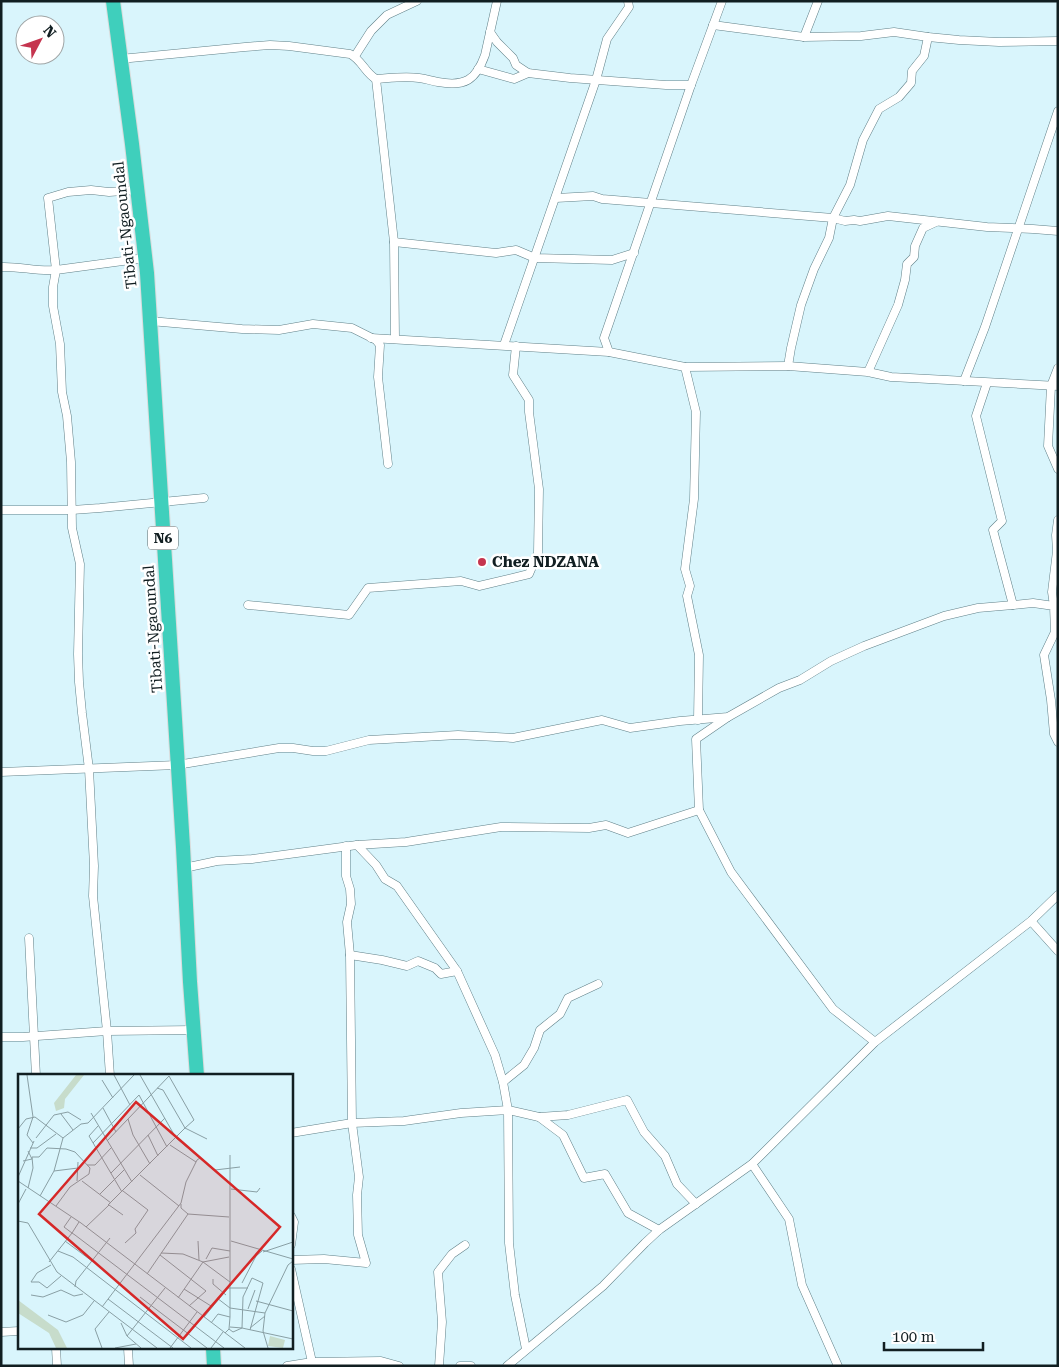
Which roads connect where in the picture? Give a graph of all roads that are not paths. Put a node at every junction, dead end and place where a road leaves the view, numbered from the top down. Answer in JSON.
{"nodes":[{"id":1,"x":113,"y":1,"type":"edge"},
{"id":2,"x":417,"y":1,"type":"edge"},
{"id":3,"x":497,"y":1,"type":"edge"},
{"id":4,"x":628,"y":1,"type":"edge"},
{"id":5,"x":722,"y":1,"type":"edge"},
{"id":6,"x":818,"y":1,"type":"edge"},
{"id":7,"x":713,"y":25,"type":"junction"},
{"id":8,"x":490,"y":32,"type":"junction"},
{"id":9,"x":804,"y":36,"type":"junction"},
{"id":10,"x":928,"y":37,"type":"junction"},
{"id":11,"x":1058,"y":41,"type":"edge"},
{"id":12,"x":355,"y":56,"type":"junction"},
{"id":13,"x":120,"y":59,"type":"junction"},
{"id":14,"x":478,"y":69,"type":"junction"},
{"id":15,"x":528,"y":73,"type":"junction"},
{"id":16,"x":376,"y":79,"type":"junction"},
{"id":17,"x":596,"y":80,"type":"junction"},
{"id":18,"x":691,"y":85,"type":"junction"},
{"id":19,"x":1058,"y":111,"type":"edge"},
{"id":20,"x":137,"y":190,"type":"junction"},
{"id":21,"x":556,"y":198,"type":"junction"},
{"id":22,"x":651,"y":204,"type":"junction"},
{"id":23,"x":833,"y":218,"type":"junction"},
{"id":24,"x":937,"y":222,"type":"junction"},
{"id":25,"x":1017,"y":228,"type":"junction"},
{"id":26,"x":1058,"y":231,"type":"edge"},
{"id":27,"x":394,"y":242,"type":"junction"},
{"id":28,"x":634,"y":253,"type":"junction"},
{"id":29,"x":145,"y":258,"type":"junction"},
{"id":30,"x":535,"y":258,"type":"junction"},
{"id":31,"x":1,"y":267,"type":"edge"},
{"id":32,"x":56,"y":270,"type":"junction"},
{"id":33,"x":150,"y":321,"type":"junction"},
{"id":34,"x":371,"y":338,"type":"junction"},
{"id":35,"x":395,"y":339,"type":"junction"},
{"id":36,"x":504,"y":346,"type":"junction"},
{"id":37,"x":516,"y":346,"type":"junction"},
{"id":38,"x":609,"y":352,"type":"junction"},
{"id":39,"x":788,"y":366,"type":"junction"},
{"id":40,"x":685,"y":367,"type":"junction"},
{"id":41,"x":1058,"y":368,"type":"edge"},
{"id":42,"x":868,"y":372,"type":"junction"},
{"id":43,"x":964,"y":381,"type":"junction"},
{"id":44,"x":987,"y":384,"type":"junction"},
{"id":45,"x":1054,"y":386,"type":"edge"},
{"id":46,"x":388,"y":464,"type":"dead end"},
{"id":47,"x":1058,"y":469,"type":"edge"},
{"id":48,"x":204,"y":498,"type":"dead end"},
{"id":49,"x":161,"y":502,"type":"junction"},
{"id":50,"x":1,"y":510,"type":"edge"},
{"id":51,"x":72,"y":510,"type":"junction"},
{"id":52,"x":1058,"y":520,"type":"edge"},
{"id":53,"x":248,"y":605,"type":"dead end"},
{"id":54,"x":1013,"y":605,"type":"junction"},
{"id":55,"x":1054,"y":606,"type":"junction"},
{"id":56,"x":728,"y":717,"type":"junction"},
{"id":57,"x":698,"y":720,"type":"junction"},
{"id":58,"x":1058,"y":742,"type":"edge"},
{"id":59,"x":177,"y":765,"type":"junction"},
{"id":60,"x":89,"y":769,"type":"junction"},
{"id":61,"x":1,"y":772,"type":"edge"},
{"id":62,"x":699,"y":810,"type":"junction"},
{"id":63,"x":357,"y":845,"type":"junction"},
{"id":64,"x":346,"y":846,"type":"junction"},
{"id":65,"x":184,"y":868,"type":"junction"},
{"id":66,"x":1058,"y":895,"type":"edge"},
{"id":67,"x":1030,"y":921,"type":"junction"},
{"id":68,"x":29,"y":938,"type":"dead end"},
{"id":69,"x":1058,"y":951,"type":"edge"},
{"id":70,"x":350,"y":955,"type":"junction"},
{"id":71,"x":457,"y":971,"type":"junction"},
{"id":72,"x":598,"y":984,"type":"dead end"},
{"id":73,"x":108,"y":1030,"type":"junction"},
{"id":74,"x":194,"y":1030,"type":"junction"},
{"id":75,"x":34,"y":1036,"type":"junction"},
{"id":76,"x":1,"y":1037,"type":"edge"},
{"id":77,"x":875,"y":1042,"type":"junction"},
{"id":78,"x":36,"y":1074,"type":"edge"},
{"id":79,"x":110,"y":1074,"type":"edge"},
{"id":80,"x":197,"y":1074,"type":"edge"},
{"id":81,"x":503,"y":1082,"type":"junction"},
{"id":82,"x":508,"y":1110,"type":"junction"},
{"id":83,"x":539,"y":1117,"type":"junction"},
{"id":84,"x":352,"y":1123,"type":"junction"},
{"id":85,"x":292,"y":1133,"type":"edge"},
{"id":86,"x":752,"y":1164,"type":"junction"},
{"id":87,"x":696,"y":1204,"type":"junction"},
{"id":88,"x":292,"y":1218,"type":"edge"},
{"id":89,"x":659,"y":1230,"type":"junction"},
{"id":90,"x":292,"y":1237,"type":"edge"},
{"id":91,"x":465,"y":1245,"type":"dead end"},
{"id":92,"x":292,"y":1260,"type":"edge"},
{"id":93,"x":292,"y":1274,"type":"edge"},
{"id":94,"x":18,"y":1331,"type":"edge"},
{"id":95,"x":1,"y":1332,"type":"edge"},
{"id":96,"x":56,"y":1350,"type":"edge"},
{"id":97,"x":128,"y":1350,"type":"edge"},
{"id":98,"x":213,"y":1350,"type":"edge"},
{"id":99,"x":526,"y":1350,"type":"junction"},
{"id":100,"x":312,"y":1362,"type":"junction"},
{"id":101,"x":381,"y":1363,"type":"edge"},
{"id":102,"x":57,"y":1366,"type":"edge"},
{"id":103,"x":129,"y":1366,"type":"edge"},
{"id":104,"x":214,"y":1366,"type":"edge"},
{"id":105,"x":287,"y":1366,"type":"edge"},
{"id":106,"x":398,"y":1366,"type":"edge"},
{"id":107,"x":439,"y":1366,"type":"edge"},
{"id":108,"x":460,"y":1366,"type":"edge"},
{"id":109,"x":471,"y":1366,"type":"edge"},
{"id":110,"x":507,"y":1366,"type":"edge"},
{"id":111,"x":838,"y":1366,"type":"edge"}],
"edges":[{"from":1,"to":13,"type":"highway","name":"Tibati-Ngaoundal","number":"N6"},
{"from":2,"to":12,"type":"street"},
{"from":3,"to":8,"type":"street"},
{"from":4,"to":17,"type":"street"},
{"from":5,"to":7,"type":"street"},
{"from":6,"to":9,"type":"street"},
{"from":7,"to":9,"type":"street"},
{"from":7,"to":18,"type":"street"},
{"from":8,"to":14,"type":"street"},
{"from":8,"to":15,"type":"street"},
{"from":9,"to":10,"type":"street"},
{"from":10,"to":11,"type":"street"},
{"from":10,"to":23,"type":"street"},
{"from":12,"to":13,"type":"street"},
{"from":12,"to":16,"type":"street"},
{"from":13,"to":20,"type":"highway","name":"Tibati-Ngaoundal","number":"N6"},
{"from":14,"to":15,"type":"street"},
{"from":14,"to":16,"type":"street"},
{"from":15,"to":17,"type":"street"},
{"from":16,"to":27,"type":"street"},
{"from":17,"to":18,"type":"street"},
{"from":17,"to":21,"type":"street"},
{"from":18,"to":22,"type":"street"},
{"from":19,"to":25,"type":"street"},
{"from":20,"to":29,"type":"highway","name":"Tibati-Ngaoundal","number":"N6"},
{"from":20,"to":32,"type":"street"},
{"from":21,"to":22,"type":"street"},
{"from":21,"to":30,"type":"street"},
{"from":22,"to":23,"type":"street"},
{"from":22,"to":28,"type":"street"},
{"from":23,"to":24,"type":"street"},
{"from":23,"to":39,"type":"street"},
{"from":24,"to":25,"type":"street"},
{"from":24,"to":42,"type":"street"},
{"from":25,"to":26,"type":"street"},
{"from":25,"to":43,"type":"street"},
{"from":27,"to":30,"type":"street"},
{"from":27,"to":35,"type":"street"},
{"from":28,"to":30,"type":"street"},
{"from":28,"to":38,"type":"street"},
{"from":29,"to":32,"type":"street"},
{"from":29,"to":33,"type":"highway","name":"Tibati-Ngaoundal","number":"N6"},
{"from":30,"to":36,"type":"street"},
{"from":31,"to":32,"type":"street"},
{"from":32,"to":51,"type":"street"},
{"from":33,"to":34,"type":"street"},
{"from":33,"to":49,"type":"highway","name":"Tibati-Ngaoundal","number":"N6"},
{"from":34,"to":35,"type":"street"},
{"from":34,"to":46,"type":"street"},
{"from":35,"to":36,"type":"street"},
{"from":36,"to":37,"type":"street"},
{"from":37,"to":38,"type":"street"},
{"from":37,"to":53,"type":"street"},
{"from":38,"to":40,"type":"street"},
{"from":39,"to":40,"type":"street"},
{"from":39,"to":42,"type":"street"},
{"from":40,"to":57,"type":"street"},
{"from":41,"to":45,"type":"street"},
{"from":42,"to":43,"type":"street"},
{"from":43,"to":44,"type":"street"},
{"from":44,"to":45,"type":"street"},
{"from":44,"to":54,"type":"street"},
{"from":45,"to":47,"type":"street"},
{"from":48,"to":49,"type":"street"},
{"from":49,"to":51,"type":"street"},
{"from":49,"to":59,"type":"highway","name":"Tibati-Ngaoundal","number":"N6"},
{"from":50,"to":51,"type":"street"},
{"from":51,"to":60,"type":"street"},
{"from":52,"to":55,"type":"street"},
{"from":54,"to":55,"type":"street"},
{"from":54,"to":56,"type":"street"},
{"from":55,"to":58,"type":"street"},
{"from":56,"to":57,"type":"street"},
{"from":56,"to":62,"type":"street"},
{"from":57,"to":59,"type":"street"},
{"from":59,"to":60,"type":"street"},
{"from":59,"to":65,"type":"highway","name":"Tibati-Ngaoundal","number":"N6"},
{"from":60,"to":61,"type":"street"},
{"from":60,"to":73,"type":"street"},
{"from":62,"to":63,"type":"street"},
{"from":62,"to":77,"type":"street"},
{"from":63,"to":64,"type":"street"},
{"from":63,"to":71,"type":"street"},
{"from":64,"to":65,"type":"street"},
{"from":64,"to":70,"type":"street"},
{"from":65,"to":74,"type":"highway","name":"Tibati-Ngaoundal","number":"N6"},
{"from":66,"to":67,"type":"street"},
{"from":67,"to":69,"type":"street"},
{"from":67,"to":77,"type":"street"},
{"from":68,"to":75,"type":"street"},
{"from":70,"to":71,"type":"street"},
{"from":70,"to":84,"type":"street"},
{"from":71,"to":81,"type":"street"},
{"from":72,"to":81,"type":"street"},
{"from":73,"to":74,"type":"street"},
{"from":73,"to":75,"type":"street"},
{"from":73,"to":79,"type":"street"},
{"from":74,"to":80,"type":"highway","name":"Tibati-Ngaoundal","number":"N6"},
{"from":75,"to":76,"type":"street"},
{"from":75,"to":78,"type":"street"},
{"from":77,"to":86,"type":"street"},
{"from":81,"to":82,"type":"street"},
{"from":82,"to":83,"type":"street"},
{"from":82,"to":84,"type":"street"},
{"from":82,"to":99,"type":"street"},
{"from":83,"to":87,"type":"street"},
{"from":83,"to":89,"type":"street"},
{"from":84,"to":85,"type":"street"},
{"from":84,"to":92,"type":"street"},
{"from":86,"to":87,"type":"street"},
{"from":86,"to":111,"type":"street"},
{"from":87,"to":89,"type":"street"},
{"from":88,"to":90,"type":"street"},
{"from":89,"to":99,"type":"street"},
{"from":91,"to":107,"type":"street"},
{"from":93,"to":100,"type":"street"},
{"from":94,"to":95,"type":"street"},
{"from":96,"to":102,"type":"street"},
{"from":97,"to":103,"type":"street"},
{"from":98,"to":104,"type":"highway"},
{"from":99,"to":110,"type":"street"},
{"from":100,"to":101,"type":"street"},
{"from":100,"to":105,"type":"street"},
{"from":101,"to":106,"type":"street"},
{"from":108,"to":109,"type":"street"}]}
